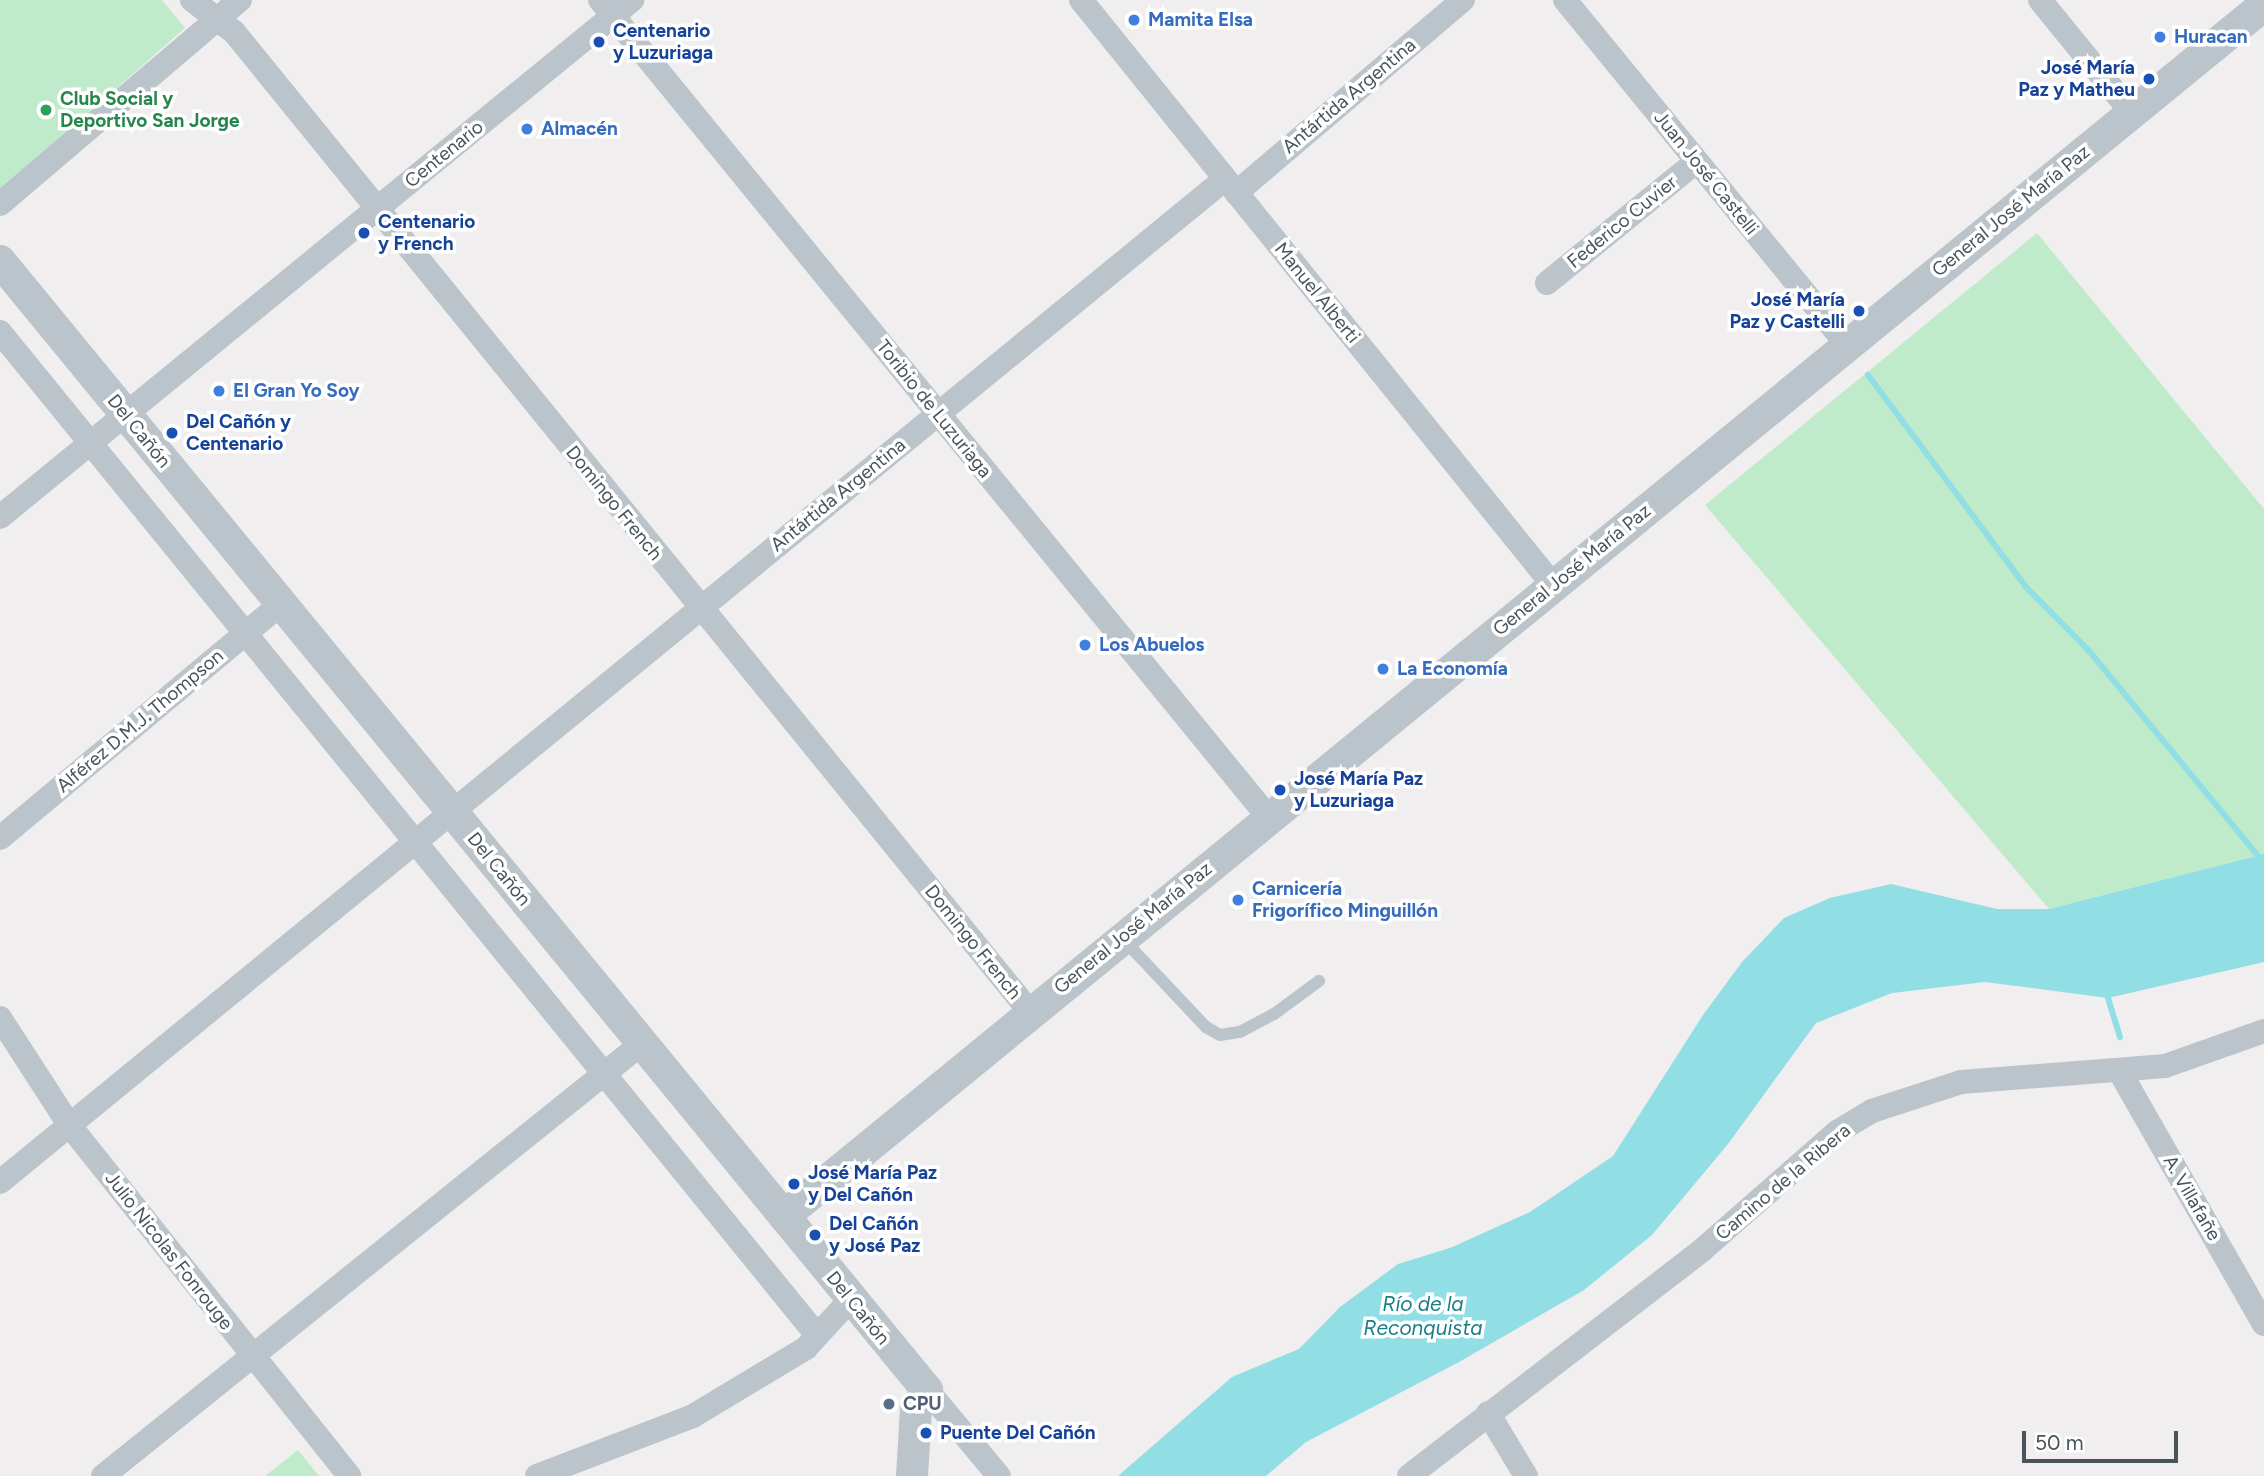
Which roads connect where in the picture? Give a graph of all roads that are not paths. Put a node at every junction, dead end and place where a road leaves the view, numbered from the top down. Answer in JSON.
{"nodes":[{"id":1,"x":192,"y":0,"type":"edge"},
{"id":2,"x":240,"y":0,"type":"edge"},
{"id":3,"x":632,"y":0,"type":"edge"},
{"id":4,"x":1081,"y":0,"type":"edge"},
{"id":5,"x":1463,"y":0,"type":"edge"},
{"id":6,"x":1565,"y":0,"type":"edge"},
{"id":7,"x":2040,"y":0,"type":"edge"},
{"id":8,"x":2264,"y":5,"type":"edge"},
{"id":9,"x":606,"y":8,"type":"edge"},
{"id":10,"x":219,"y":17,"type":"junction"},
{"id":11,"x":2132,"y":113,"type":"junction"},
{"id":12,"x":1696,"y":161,"type":"junction"},
{"id":13,"x":1230,"y":186,"type":"junction"},
{"id":14,"x":0,"y":204,"type":"edge"},
{"id":15,"x":375,"y":210,"type":"junction"},
{"id":16,"x":0,"y":261,"type":"edge"},
{"id":17,"x":1547,"y":283,"type":"dead end"},
{"id":18,"x":0,"y":332,"type":"edge"},
{"id":19,"x":1847,"y":345,"type":"junction"},
{"id":20,"x":123,"y":412,"type":"junction"},
{"id":21,"x":938,"y":413,"type":"junction"},
{"id":22,"x":92,"y":444,"type":"junction"},
{"id":23,"x":0,"y":517,"type":"edge"},
{"id":24,"x":1553,"y":585,"type":"junction"},
{"id":25,"x":281,"y":604,"type":"junction"},
{"id":26,"x":700,"y":608,"type":"junction"},
{"id":27,"x":244,"y":634,"type":"junction"},
{"id":28,"x":451,"y":811,"type":"junction"},
{"id":29,"x":1269,"y":818,"type":"junction"},
{"id":30,"x":0,"y":838,"type":"edge"},
{"id":31,"x":414,"y":842,"type":"junction"},
{"id":32,"x":1122,"y":938,"type":"junction"},
{"id":33,"x":1319,"y":981,"type":"dead end"},
{"id":34,"x":1030,"y":1012,"type":"junction"},
{"id":35,"x":0,"y":1018,"type":"edge"},
{"id":36,"x":2264,"y":1031,"type":"edge"},
{"id":37,"x":641,"y":1044,"type":"junction"},
{"id":38,"x":2120,"y":1073,"type":"junction"},
{"id":39,"x":603,"y":1074,"type":"junction"},
{"id":40,"x":70,"y":1126,"type":"junction"},
{"id":41,"x":0,"y":1182,"type":"edge"},
{"id":42,"x":784,"y":1216,"type":"junction"},
{"id":43,"x":851,"y":1299,"type":"junction"},
{"id":44,"x":2264,"y":1324,"type":"edge"},
{"id":45,"x":816,"y":1334,"type":"junction"},
{"id":46,"x":252,"y":1357,"type":"junction"},
{"id":47,"x":927,"y":1390,"type":"junction"},
{"id":48,"x":1488,"y":1413,"type":"junction"},
{"id":49,"x":103,"y":1476,"type":"edge"},
{"id":50,"x":349,"y":1476,"type":"edge"},
{"id":51,"x":537,"y":1476,"type":"edge"},
{"id":52,"x":912,"y":1476,"type":"edge"},
{"id":53,"x":999,"y":1476,"type":"edge"},
{"id":54,"x":1409,"y":1476,"type":"edge"},
{"id":55,"x":1526,"y":1476,"type":"edge"}],
"edges":[{"from":1,"to":10,"type":"street","name":"Domingo French"},
{"from":2,"to":10,"type":"street"},
{"from":3,"to":9,"type":"street","name":"Centenario"},
{"from":4,"to":13,"type":"street","name":"Manuel Alberti"},
{"from":5,"to":13,"type":"street","name":"Antártida Argentina"},
{"from":6,"to":12,"type":"street","name":"Juan José Castelli"},
{"from":7,"to":11,"type":"street"},
{"from":8,"to":11,"type":"street","name":"General José María Paz"},
{"from":9,"to":15,"type":"street","name":"Centenario"},
{"from":9,"to":21,"type":"street","name":"Toribio de Luzuriaga"},
{"from":10,"to":14,"type":"street"},
{"from":10,"to":15,"type":"street","name":"Domingo French"},
{"from":11,"to":19,"type":"street","name":"General José María Paz"},
{"from":12,"to":17,"type":"street","name":"Federico Cuvier"},
{"from":12,"to":19,"type":"street","name":"Juan José Castelli"},
{"from":13,"to":21,"type":"street","name":"Antártida Argentina"},
{"from":13,"to":24,"type":"street","name":"Manuel Alberti"},
{"from":15,"to":20,"type":"street","name":"Centenario"},
{"from":15,"to":26,"type":"street","name":"Domingo French"},
{"from":16,"to":20,"type":"street","name":"Del Cañón"},
{"from":18,"to":22,"type":"street"},
{"from":19,"to":24,"type":"street","name":"General José María Paz"},
{"from":20,"to":22,"type":"street"},
{"from":20,"to":25,"type":"street","name":"Del Cañón"},
{"from":21,"to":26,"type":"street","name":"Antártida Argentina"},
{"from":21,"to":29,"type":"street","name":"Toribio de Luzuriaga"},
{"from":22,"to":23,"type":"street"},
{"from":22,"to":27,"type":"street"},
{"from":24,"to":29,"type":"street","name":"General José María Paz"},
{"from":25,"to":27,"type":"street","name":"Alférez D.M.J. Thompson"},
{"from":25,"to":28,"type":"street","name":"Del Cañón"},
{"from":26,"to":28,"type":"street","name":"Antártida Argentina"},
{"from":26,"to":34,"type":"street","name":"Domingo French"},
{"from":27,"to":30,"type":"street","name":"Alférez D.M.J. Thompson"},
{"from":27,"to":31,"type":"street"},
{"from":28,"to":31,"type":"street","name":"Antártida Argentina"},
{"from":28,"to":37,"type":"street","name":"Del Cañón"},
{"from":29,"to":32,"type":"street","name":"General José María Paz"},
{"from":31,"to":39,"type":"street"},
{"from":31,"to":40,"type":"street","name":"Antártida Argentina"},
{"from":32,"to":33,"type":"lane"},
{"from":32,"to":34,"type":"street","name":"General José María Paz"},
{"from":34,"to":42,"type":"street","name":"General José María Paz"},
{"from":35,"to":40,"type":"street","name":"Julio Nicolas Fonrouge"},
{"from":36,"to":38,"type":"street","name":"Camino de la Ribera"},
{"from":37,"to":39,"type":"street"},
{"from":37,"to":42,"type":"street","name":"Del Cañón"},
{"from":38,"to":44,"type":"street","name":"A. Villafañe"},
{"from":38,"to":48,"type":"street","name":"Camino de la Ribera"},
{"from":39,"to":45,"type":"street"},
{"from":39,"to":46,"type":"street"},
{"from":40,"to":41,"type":"street","name":"Antártida Argentina"},
{"from":40,"to":46,"type":"street","name":"Julio Nicolas Fonrouge"},
{"from":42,"to":43,"type":"street","name":"Del Cañón"},
{"from":43,"to":45,"type":"street"},
{"from":43,"to":47,"type":"street","name":"Del Cañón"},
{"from":45,"to":51,"type":"street"},
{"from":46,"to":49,"type":"street"},
{"from":46,"to":50,"type":"street","name":"Julio Nicolas Fonrouge"},
{"from":47,"to":52,"type":"street"},
{"from":47,"to":53,"type":"street","name":"Del Cañón"},
{"from":48,"to":54,"type":"street","name":"Camino de la Ribera"},
{"from":48,"to":55,"type":"street"}]}
